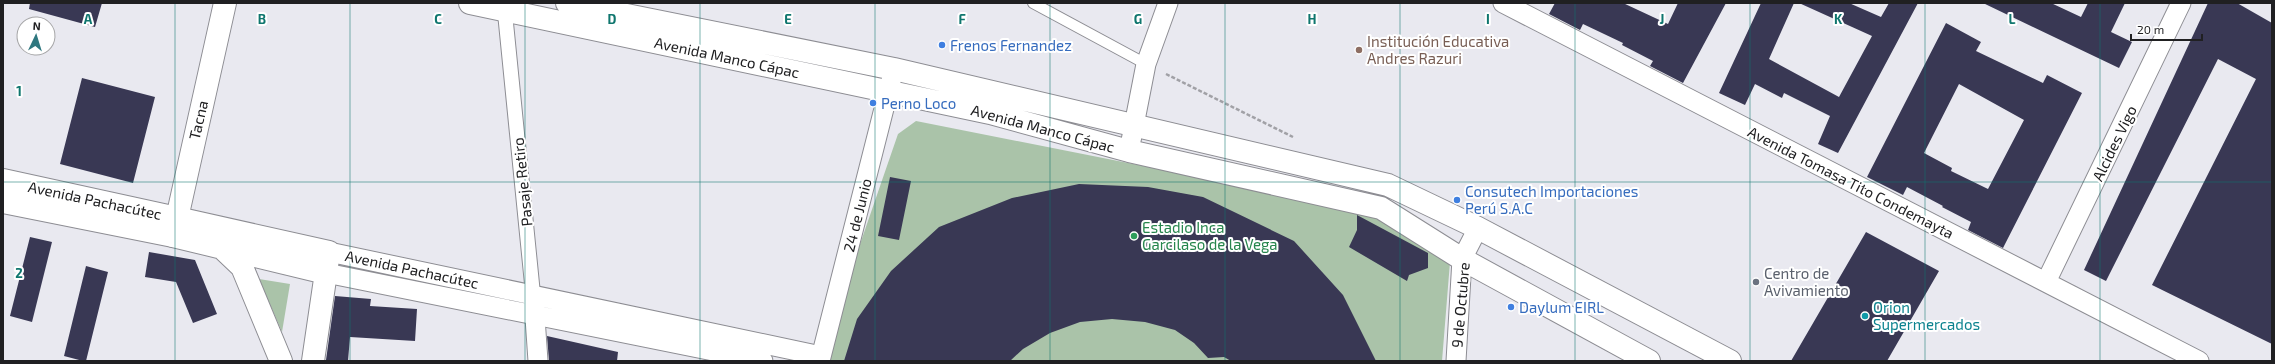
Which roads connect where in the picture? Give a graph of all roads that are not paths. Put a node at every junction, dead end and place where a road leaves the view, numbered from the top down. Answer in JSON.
{"nodes":[{"id":1,"x":225,"y":3,"type":"edge"},
{"id":2,"x":470,"y":3,"type":"edge"},
{"id":3,"x":567,"y":3,"type":"edge"},
{"id":4,"x":1033,"y":3,"type":"edge"},
{"id":5,"x":1168,"y":3,"type":"edge"},
{"id":6,"x":1503,"y":3,"type":"edge"},
{"id":7,"x":2181,"y":3,"type":"edge"},
{"id":8,"x":504,"y":7,"type":"edge"},
{"id":9,"x":1146,"y":64,"type":"junction"},
{"id":10,"x":894,"y":70,"type":"junction"},
{"id":11,"x":890,"y":90,"type":"junction"},
{"id":12,"x":1133,"y":126,"type":"junction"},
{"id":13,"x":1129,"y":151,"type":"junction"},
{"id":14,"x":3,"y":180,"type":"edge"},
{"id":15,"x":3,"y":202,"type":"edge"},
{"id":16,"x":175,"y":227,"type":"junction"},
{"id":17,"x":1478,"y":228,"type":"junction"},
{"id":18,"x":221,"y":248,"type":"junction"},
{"id":19,"x":1462,"y":258,"type":"junction"},
{"id":20,"x":328,"y":262,"type":"junction"},
{"id":21,"x":2046,"y":282,"type":"junction"},
{"id":22,"x":533,"y":294,"type":"junction"},
{"id":23,"x":534,"y":314,"type":"junction"},
{"id":24,"x":821,"y":358,"type":"edge"},
{"id":25,"x":281,"y":361,"type":"edge"},
{"id":26,"x":313,"y":361,"type":"edge"},
{"id":27,"x":538,"y":361,"type":"edge"},
{"id":28,"x":763,"y":361,"type":"edge"},
{"id":29,"x":1456,"y":361,"type":"edge"},
{"id":30,"x":1650,"y":361,"type":"edge"},
{"id":31,"x":1730,"y":361,"type":"edge"},
{"id":32,"x":2199,"y":361,"type":"edge"}],
"edges":[{"from":1,"to":16,"type":"main road","name":"Tacna"},
{"from":2,"to":8,"type":"main road","name":"Avenida Manco Cápac"},
{"from":3,"to":10,"type":"main road","name":"Avenida Manco Cápac"},
{"from":4,"to":9,"type":"lane"},
{"from":5,"to":9,"type":"street"},
{"from":6,"to":21,"type":"street","name":"Avenida Tomasa Tito Condemayta"},
{"from":7,"to":21,"type":"street","name":"Alcides Vigo"},
{"from":8,"to":11,"type":"main road","name":"Avenida Manco Cápac"},
{"from":8,"to":22,"type":"street","name":"Pasaje Retiro"},
{"from":9,"to":12,"type":"street"},
{"from":10,"to":11,"type":"street","name":"24 de Junio"},
{"from":10,"to":12,"type":"main road","name":"Avenida Manco Cápac"},
{"from":11,"to":13,"type":"main road","name":"Avenida Manco Cápac"},
{"from":11,"to":24,"type":"street","name":"24 de Junio"},
{"from":12,"to":13,"type":"street"},
{"from":12,"to":17,"type":"main road","name":"Avenida Manco Cápac"},
{"from":13,"to":19,"type":"main road","name":"Avenida Manco Cápac"},
{"from":14,"to":16,"type":"main road","name":"Avenida Pachacútec"},
{"from":15,"to":16,"type":"main road","name":"Avenida Pachacútec"},
{"from":16,"to":18,"type":"main road","name":"Avenida Pachacútec"},
{"from":16,"to":20,"type":"main road","name":"Avenida Pachacútec"},
{"from":17,"to":19,"type":"street","name":"9 de Octubre"},
{"from":17,"to":31,"type":"main road","name":"Avenida Manco Cápac"},
{"from":18,"to":20,"type":"main road","name":"Avenida Pachacútec"},
{"from":18,"to":25,"type":"main road"},
{"from":19,"to":29,"type":"street","name":"9 de Octubre"},
{"from":19,"to":30,"type":"main road","name":"Avenida Manco Cápac"},
{"from":20,"to":22,"type":"street","name":"Avenida Pachacútec"},
{"from":20,"to":23,"type":"street","name":"Avenida Pachacútec"},
{"from":20,"to":26,"type":"main road"},
{"from":21,"to":32,"type":"street","name":"Avenida Tomasa Tito Condemayta"},
{"from":22,"to":23,"type":"street","name":"Pasaje Retiro"},
{"from":22,"to":24,"type":"street","name":"Avenida Pachacútec"},
{"from":23,"to":27,"type":"street","name":"Pasaje Retiro"},
{"from":23,"to":28,"type":"street","name":"Avenida Pachacútec"}]}
